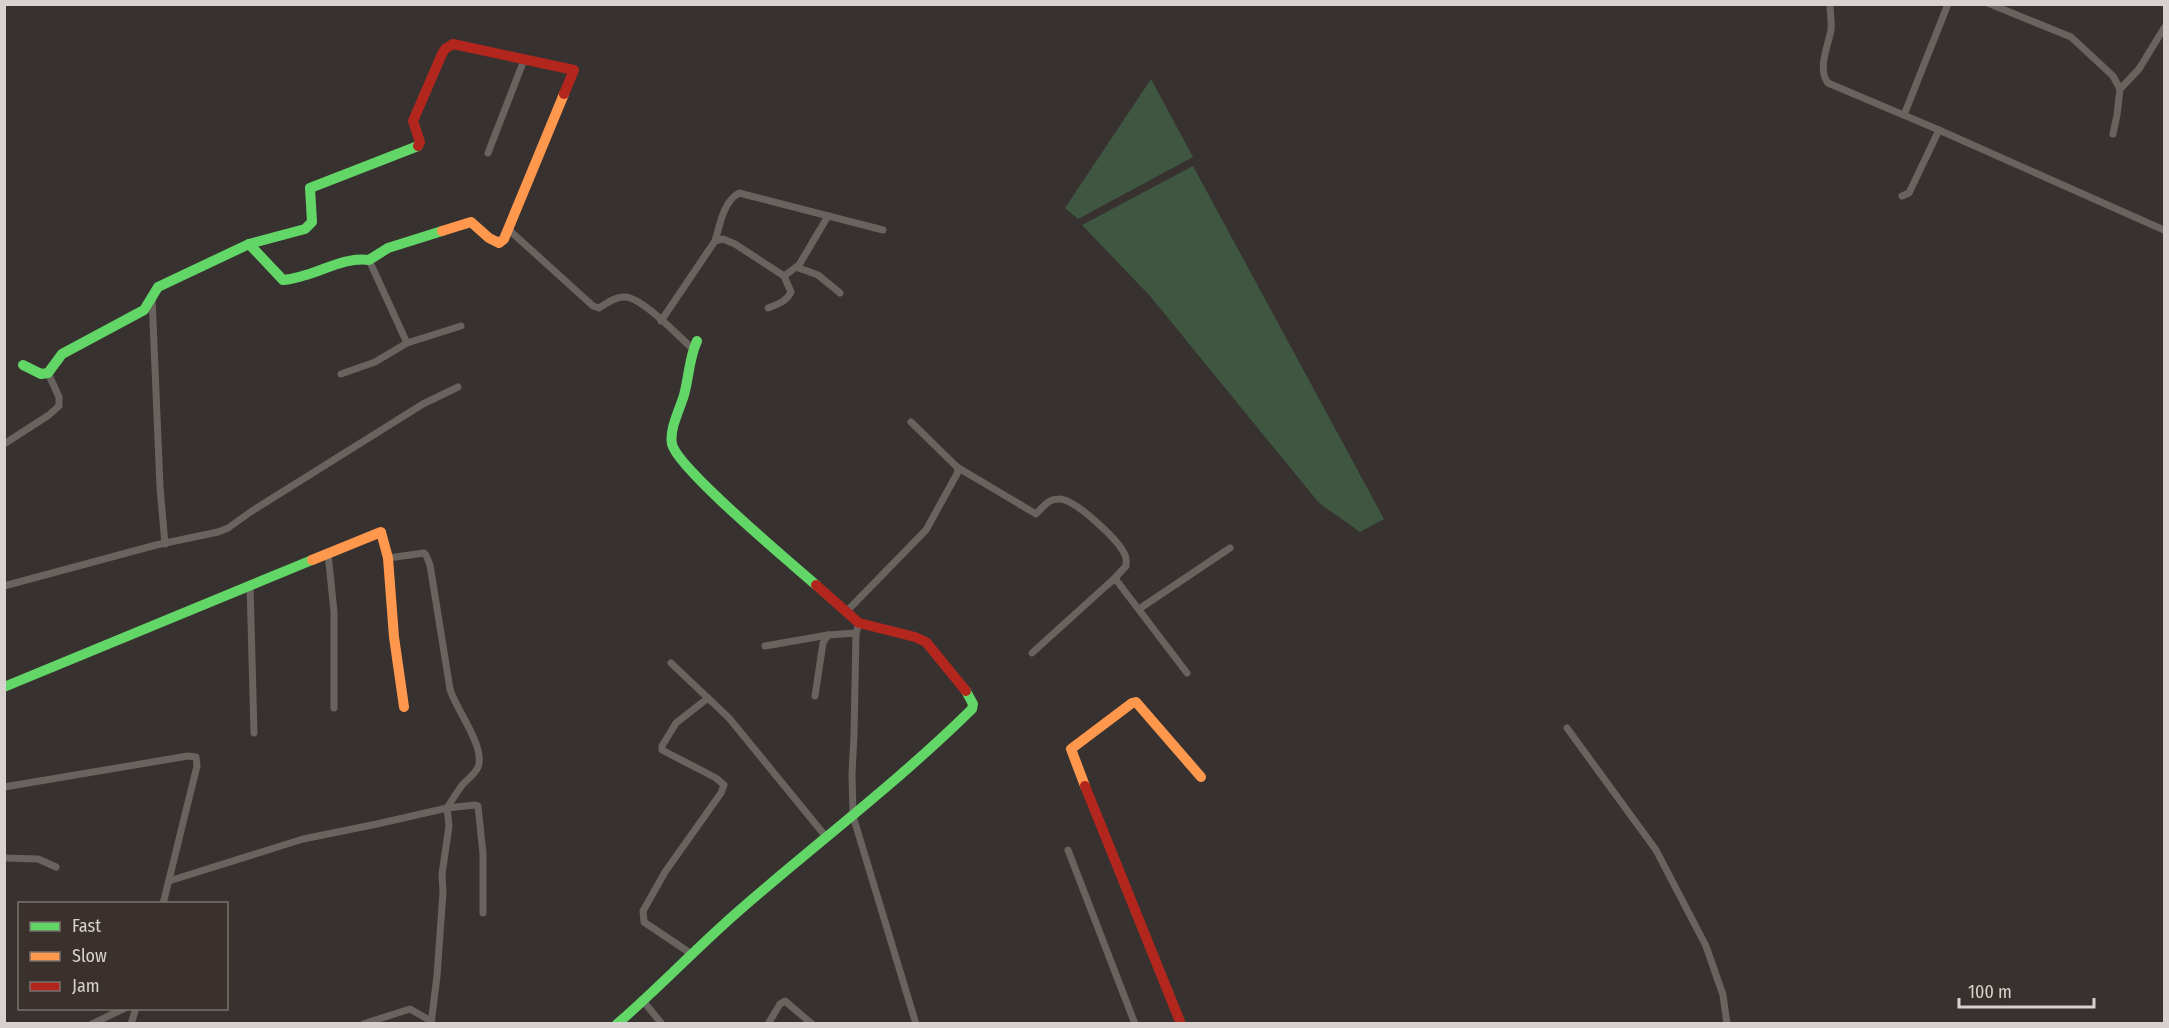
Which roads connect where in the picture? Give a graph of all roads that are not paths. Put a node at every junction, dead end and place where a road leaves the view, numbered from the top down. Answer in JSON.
{"nodes":[{"id":1,"x":1830,"y":4,"type":"edge"},
{"id":2,"x":1948,"y":4,"type":"edge"},
{"id":3,"x":1990,"y":4,"type":"edge"},
{"id":4,"x":2164,"y":28,"type":"edge"},
{"id":5,"x":524,"y":60,"type":"junction"},
{"id":6,"x":2120,"y":89,"type":"junction"},
{"id":7,"x":1904,"y":115,"type":"junction"},
{"id":8,"x":1939,"y":130,"type":"junction"},
{"id":9,"x":2113,"y":134,"type":"dead end"},
{"id":10,"x":489,"y":153,"type":"dead end"},
{"id":11,"x":1902,"y":196,"type":"dead end"},
{"id":12,"x":828,"y":216,"type":"junction"},
{"id":13,"x":508,"y":229,"type":"junction"},
{"id":14,"x":883,"y":230,"type":"dead end"},
{"id":15,"x":2164,"y":230,"type":"edge"},
{"id":16,"x":715,"y":241,"type":"junction"},
{"id":17,"x":249,"y":244,"type":"junction"},
{"id":18,"x":369,"y":260,"type":"junction"},
{"id":19,"x":796,"y":267,"type":"junction"},
{"id":20,"x":784,"y":276,"type":"junction"},
{"id":21,"x":840,"y":292,"type":"dead end"},
{"id":22,"x":152,"y":297,"type":"junction"},
{"id":23,"x":768,"y":308,"type":"dead end"},
{"id":24,"x":661,"y":321,"type":"junction"},
{"id":25,"x":461,"y":326,"type":"dead end"},
{"id":26,"x":407,"y":343,"type":"junction"},
{"id":27,"x":695,"y":345,"type":"joint"},
{"id":28,"x":23,"y":365,"type":"dead end"},
{"id":29,"x":48,"y":373,"type":"junction"},
{"id":30,"x":341,"y":374,"type":"dead end"},
{"id":31,"x":458,"y":387,"type":"dead end"},
{"id":32,"x":911,"y":422,"type":"dead end"},
{"id":33,"x":4,"y":444,"type":"edge"},
{"id":34,"x":957,"y":467,"type":"junction"},
{"id":35,"x":165,"y":543,"type":"junction"},
{"id":36,"x":1230,"y":548,"type":"dead end"},
{"id":37,"x":328,"y":553,"type":"junction"},
{"id":38,"x":388,"y":558,"type":"junction"},
{"id":39,"x":1113,"y":580,"type":"junction"},
{"id":40,"x":250,"y":585,"type":"junction"},
{"id":41,"x":4,"y":586,"type":"edge"},
{"id":42,"x":1139,"y":609,"type":"junction"},
{"id":43,"x":847,"y":610,"type":"junction"},
{"id":44,"x":857,"y":628,"type":"junction"},
{"id":45,"x":828,"y":635,"type":"junction"},
{"id":46,"x":765,"y":646,"type":"dead end"},
{"id":47,"x":1032,"y":653,"type":"dead end"},
{"id":48,"x":671,"y":663,"type":"dead end"},
{"id":49,"x":1187,"y":673,"type":"dead end"},
{"id":50,"x":4,"y":687,"type":"edge"},
{"id":51,"x":814,"y":696,"type":"dead end"},
{"id":52,"x":708,"y":698,"type":"junction"},
{"id":53,"x":404,"y":707,"type":"dead end"},
{"id":54,"x":334,"y":708,"type":"dead end"},
{"id":55,"x":1567,"y":728,"type":"dead end"},
{"id":56,"x":254,"y":733,"type":"dead end"},
{"id":57,"x":1201,"y":777,"type":"dead end"},
{"id":58,"x":4,"y":787,"type":"edge"},
{"id":59,"x":447,"y":808,"type":"junction"},
{"id":60,"x":853,"y":816,"type":"junction"},
{"id":61,"x":827,"y":838,"type":"junction"},
{"id":62,"x":1068,"y":850,"type":"dead end"},
{"id":63,"x":4,"y":858,"type":"edge"},
{"id":64,"x":56,"y":867,"type":"dead end"},
{"id":65,"x":169,"y":880,"type":"junction"},
{"id":66,"x":163,"y":902,"type":"edge"},
{"id":67,"x":483,"y":913,"type":"dead end"},
{"id":68,"x":693,"y":955,"type":"junction"},
{"id":69,"x":644,"y":1002,"type":"junction"},
{"id":70,"x":121,"y":1010,"type":"edge"},
{"id":71,"x":431,"y":1022,"type":"edge"},
{"id":72,"x":92,"y":1023,"type":"edge"},
{"id":73,"x":363,"y":1023,"type":"edge"},
{"id":74,"x":617,"y":1023,"type":"edge"},
{"id":75,"x":662,"y":1023,"type":"edge"},
{"id":76,"x":768,"y":1023,"type":"edge"},
{"id":77,"x":812,"y":1023,"type":"edge"},
{"id":78,"x":916,"y":1023,"type":"edge"},
{"id":79,"x":1135,"y":1023,"type":"edge"},
{"id":80,"x":1181,"y":1023,"type":"edge"},
{"id":81,"x":1727,"y":1023,"type":"edge"}],
"edges":[{"from":1,"to":7,"type":"street"},
{"from":2,"to":7,"type":"street"},
{"from":3,"to":6,"type":"street"},
{"from":4,"to":6,"type":"street"},
{"from":5,"to":10,"type":"street"},
{"from":5,"to":13,"type":"street"},
{"from":5,"to":17,"type":"street"},
{"from":6,"to":9,"type":"street"},
{"from":7,"to":8,"type":"street"},
{"from":8,"to":11,"type":"street"},
{"from":8,"to":15,"type":"street"},
{"from":12,"to":14,"type":"street"},
{"from":12,"to":16,"type":"street"},
{"from":12,"to":19,"type":"street"},
{"from":13,"to":18,"type":"street"},
{"from":13,"to":24,"type":"street"},
{"from":16,"to":20,"type":"street"},
{"from":16,"to":24,"type":"street"},
{"from":17,"to":18,"type":"street"},
{"from":17,"to":22,"type":"street"},
{"from":18,"to":26,"type":"street"},
{"from":19,"to":20,"type":"street"},
{"from":19,"to":21,"type":"street"},
{"from":20,"to":23,"type":"street"},
{"from":22,"to":29,"type":"street"},
{"from":22,"to":35,"type":"street"},
{"from":24,"to":27,"type":"street"},
{"from":25,"to":26,"type":"street"},
{"from":26,"to":30,"type":"street"},
{"from":27,"to":43,"type":"street"},
{"from":28,"to":29,"type":"street"},
{"from":29,"to":33,"type":"street"},
{"from":31,"to":35,"type":"street"},
{"from":32,"to":34,"type":"street"},
{"from":34,"to":39,"type":"street"},
{"from":34,"to":43,"type":"street"},
{"from":35,"to":41,"type":"street"},
{"from":36,"to":42,"type":"street"},
{"from":37,"to":38,"type":"street"},
{"from":37,"to":40,"type":"street"},
{"from":37,"to":54,"type":"street"},
{"from":38,"to":53,"type":"street"},
{"from":38,"to":59,"type":"street"},
{"from":39,"to":42,"type":"street"},
{"from":39,"to":47,"type":"street"},
{"from":40,"to":50,"type":"street"},
{"from":40,"to":56,"type":"street"},
{"from":42,"to":49,"type":"street"},
{"from":43,"to":44,"type":"street"},
{"from":44,"to":45,"type":"street"},
{"from":44,"to":60,"type":"street"},
{"from":44,"to":60,"type":"street"},
{"from":45,"to":46,"type":"street"},
{"from":45,"to":51,"type":"street"},
{"from":48,"to":52,"type":"street"},
{"from":52,"to":61,"type":"street"},
{"from":52,"to":68,"type":"street"},
{"from":55,"to":81,"type":"street"},
{"from":57,"to":80,"type":"street"},
{"from":58,"to":65,"type":"street"},
{"from":59,"to":65,"type":"street"},
{"from":59,"to":67,"type":"street"},
{"from":59,"to":71,"type":"street"},
{"from":60,"to":61,"type":"street"},
{"from":60,"to":78,"type":"street"},
{"from":61,"to":68,"type":"street"},
{"from":62,"to":79,"type":"street"},
{"from":63,"to":64,"type":"street"},
{"from":65,"to":66,"type":"street"},
{"from":68,"to":69,"type":"street"},
{"from":69,"to":74,"type":"street"},
{"from":69,"to":75,"type":"street"},
{"from":70,"to":72,"type":"street"},
{"from":71,"to":73,"type":"street"},
{"from":76,"to":77,"type":"street"}]}
